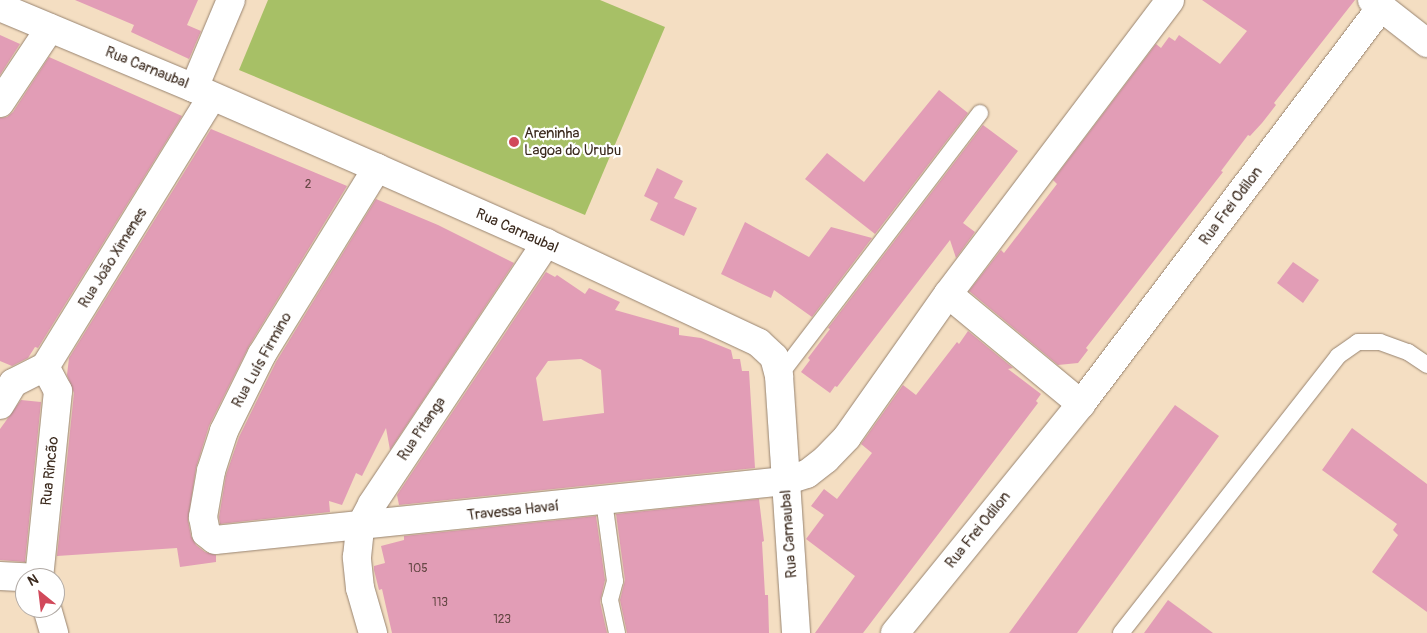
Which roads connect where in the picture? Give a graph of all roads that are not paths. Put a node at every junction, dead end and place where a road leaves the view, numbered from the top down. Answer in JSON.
{"nodes":[{"id":1,"x":231,"y":0,"type":"edge"},
{"id":2,"x":1170,"y":0,"type":"edge"},
{"id":3,"x":1376,"y":4,"type":"edge"},
{"id":4,"x":0,"y":7,"type":"edge"},
{"id":5,"x":50,"y":28,"type":"junction"},
{"id":6,"x":1427,"y":43,"type":"edge"},
{"id":7,"x":203,"y":92,"type":"junction"},
{"id":8,"x":0,"y":104,"type":"edge"},
{"id":9,"x":980,"y":113,"type":"dead end"},
{"id":10,"x":377,"y":168,"type":"junction"},
{"id":11,"x":546,"y":243,"type":"junction"},
{"id":12,"x":948,"y":294,"type":"junction"},
{"id":13,"x":1427,"y":365,"type":"edge"},
{"id":14,"x":45,"y":367,"type":"junction"},
{"id":15,"x":779,"y":376,"type":"junction"},
{"id":16,"x":4,"y":388,"type":"edge"},
{"id":17,"x":1081,"y":404,"type":"junction"},
{"id":18,"x":786,"y":482,"type":"junction"},
{"id":19,"x":604,"y":501,"type":"junction"},
{"id":20,"x":360,"y":527,"type":"junction"},
{"id":21,"x":240,"y":539,"type":"joint"},
{"id":22,"x":40,"y":568,"type":"edge"},
{"id":23,"x":0,"y":576,"type":"edge"},
{"id":24,"x":15,"y":577,"type":"edge"},
{"id":25,"x":50,"y":618,"type":"edge"},
{"id":26,"x":54,"y":633,"type":"edge"},
{"id":27,"x":373,"y":633,"type":"edge"},
{"id":28,"x":617,"y":633,"type":"edge"},
{"id":29,"x":796,"y":633,"type":"edge"},
{"id":30,"x":895,"y":633,"type":"edge"},
{"id":31,"x":1121,"y":633,"type":"edge"}],
"edges":[{"from":1,"to":7,"type":"street","name":"Rua João Ximenes"},
{"from":2,"to":12,"type":"street"},
{"from":3,"to":6,"type":"street","name":"Rua Frei Odilon"},
{"from":3,"to":17,"type":"street","name":"Rua Frei Odilon"},
{"from":4,"to":5,"type":"street","name":"Rua Carnaubal"},
{"from":5,"to":7,"type":"street","name":"Rua Carnaubal"},
{"from":5,"to":8,"type":"street"},
{"from":7,"to":10,"type":"street","name":"Rua Carnaubal"},
{"from":7,"to":14,"type":"street","name":"Rua João Ximenes"},
{"from":9,"to":15,"type":"lane"},
{"from":10,"to":11,"type":"street","name":"Rua Carnaubal"},
{"from":10,"to":21,"type":"street","name":"Rua Luís Firmino"},
{"from":11,"to":15,"type":"street","name":"Rua Carnaubal"},
{"from":11,"to":20,"type":"street","name":"Rua Pitanga"},
{"from":12,"to":17,"type":"street"},
{"from":12,"to":18,"type":"street"},
{"from":13,"to":31,"type":"lane"},
{"from":14,"to":16,"type":"street"},
{"from":14,"to":22,"type":"street","name":"Rua Rincão"},
{"from":15,"to":18,"type":"street","name":"Rua Carnaubal"},
{"from":17,"to":30,"type":"street","name":"Rua Frei Odilon"},
{"from":18,"to":19,"type":"street","name":"Travessa Havaí"},
{"from":18,"to":29,"type":"street","name":"Rua Carnaubal"},
{"from":19,"to":20,"type":"street","name":"Travessa Havaí"},
{"from":19,"to":28,"type":"lane"},
{"from":20,"to":21,"type":"street","name":"Travessa Havaí"},
{"from":20,"to":27,"type":"street","name":"Rua Pitanga"},
{"from":23,"to":24,"type":"street"},
{"from":25,"to":26,"type":"street"}]}
